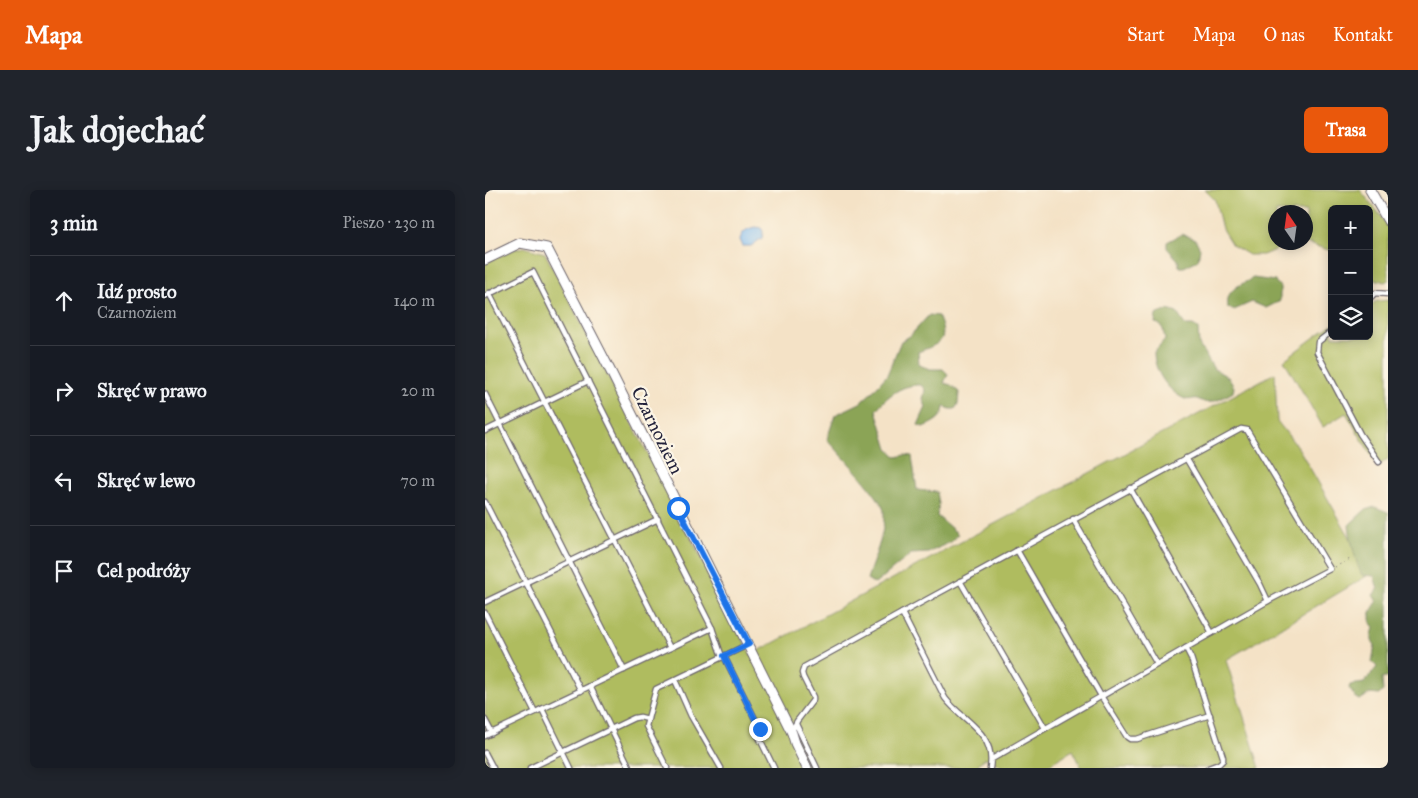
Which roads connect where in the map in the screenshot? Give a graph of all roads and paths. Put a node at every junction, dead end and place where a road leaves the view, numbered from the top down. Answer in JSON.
{"nodes":[{"id":1,"x":1370,"y":190,"type":"edge"},
{"id":2,"x":1388,"y":221,"type":"edge"},
{"id":3,"x":485,"y":260,"type":"edge"},
{"id":4,"x":487,"y":294,"type":"edge"},
{"id":5,"x":1388,"y":294,"type":"edge"},
{"id":6,"x":1373,"y":295,"type":"edge"},
{"id":7,"x":1328,"y":334,"type":"edge"},
{"id":8,"x":588,"y":381,"type":"junction"},
{"id":9,"x":485,"y":394,"type":"edge"},
{"id":10,"x":544,"y":402,"type":"junction"},
{"id":11,"x":500,"y":424,"type":"junction"},
{"id":12,"x":485,"y":431,"type":"edge"},
{"id":13,"x":1186,"y":458,"type":"junction"},
{"id":14,"x":1379,"y":462,"type":"dead end"},
{"id":15,"x":1130,"y":488,"type":"junction"},
{"id":16,"x":485,"y":502,"type":"edge"},
{"id":17,"x":658,"y":519,"type":"junction"},
{"id":18,"x":1073,"y":519,"type":"junction"},
{"id":19,"x":614,"y":540,"type":"junction"},
{"id":20,"x":1017,"y":550,"type":"junction"},
{"id":21,"x":1353,"y":558,"type":"dead end"},
{"id":22,"x":570,"y":561,"type":"junction"},
{"id":23,"x":1330,"y":569,"type":"junction"},
{"id":24,"x":960,"y":581,"type":"junction"},
{"id":25,"x":526,"y":583,"type":"junction"},
{"id":26,"x":1268,"y":601,"type":"junction"},
{"id":27,"x":485,"y":602,"type":"edge"},
{"id":28,"x":485,"y":613,"type":"edge"},
{"id":29,"x":902,"y":613,"type":"junction"},
{"id":30,"x":712,"y":628,"type":"junction"},
{"id":31,"x":1212,"y":633,"type":"junction"},
{"id":32,"x":749,"y":644,"type":"junction"},
{"id":33,"x":669,"y":648,"type":"junction"},
{"id":34,"x":1186,"y":648,"type":"junction"},
{"id":35,"x":723,"y":657,"type":"junction"},
{"id":36,"x":1157,"y":664,"type":"junction"},
{"id":37,"x":624,"y":670,"type":"junction"},
{"id":38,"x":675,"y":680,"type":"junction"},
{"id":39,"x":590,"y":686,"type":"junction"},
{"id":40,"x":581,"y":690,"type":"junction"},
{"id":41,"x":1101,"y":696,"type":"junction"},
{"id":42,"x":542,"y":709,"type":"junction"},
{"id":43,"x":535,"y":712,"type":"junction"},
{"id":44,"x":1210,"y":715,"type":"junction"},
{"id":45,"x":648,"y":718,"type":"junction"},
{"id":46,"x":485,"y":720,"type":"edge"},
{"id":47,"x":796,"y":724,"type":"junction"},
{"id":48,"x":1045,"y":728,"type":"junction"},
{"id":49,"x":611,"y":729,"type":"junction"},
{"id":50,"x":491,"y":733,"type":"junction"},
{"id":51,"x":792,"y":733,"type":"junction"},
{"id":52,"x":485,"y":736,"type":"edge"},
{"id":53,"x":563,"y":752,"type":"junction"},
{"id":54,"x":485,"y":753,"type":"edge"},
{"id":55,"x":992,"y":759,"type":"junction"},
{"id":56,"x":773,"y":767,"type":"edge"},
{"id":57,"x":493,"y":768,"type":"edge"},
{"id":58,"x":530,"y":768,"type":"edge"},
{"id":59,"x":571,"y":768,"type":"edge"},
{"id":60,"x":630,"y":768,"type":"edge"},
{"id":61,"x":667,"y":768,"type":"edge"},
{"id":62,"x":721,"y":768,"type":"edge"},
{"id":63,"x":807,"y":768,"type":"edge"},
{"id":64,"x":817,"y":768,"type":"edge"},
{"id":65,"x":990,"y":768,"type":"edge"},
{"id":66,"x":1207,"y":768,"type":"edge"}],
"edges":[{"from":1,"to":2,"type":"street"},
{"from":3,"to":32,"type":"street","name":"Czarnoziem"},
{"from":4,"to":8,"type":"lane"},
{"from":4,"to":10,"type":"lane"},
{"from":5,"to":6,"type":"lane"},
{"from":7,"to":14,"type":"lane"},
{"from":8,"to":10,"type":"lane"},
{"from":8,"to":17,"type":"lane"},
{"from":9,"to":11,"type":"lane"},
{"from":10,"to":11,"type":"lane"},
{"from":10,"to":19,"type":"lane"},
{"from":11,"to":12,"type":"lane"},
{"from":11,"to":22,"type":"lane"},
{"from":13,"to":15,"type":"lane"},
{"from":13,"to":23,"type":"lane"},
{"from":13,"to":26,"type":"lane"},
{"from":15,"to":18,"type":"lane"},
{"from":15,"to":31,"type":"lane"},
{"from":16,"to":25,"type":"lane"},
{"from":17,"to":19,"type":"lane"},
{"from":17,"to":30,"type":"lane"},
{"from":18,"to":20,"type":"lane"},
{"from":18,"to":36,"type":"lane"},
{"from":19,"to":22,"type":"lane"},
{"from":19,"to":33,"type":"lane"},
{"from":20,"to":24,"type":"lane"},
{"from":20,"to":41,"type":"lane"},
{"from":21,"to":23,"type":"path"},
{"from":22,"to":25,"type":"lane"},
{"from":22,"to":37,"type":"lane"},
{"from":23,"to":26,"type":"lane"},
{"from":24,"to":29,"type":"lane"},
{"from":24,"to":48,"type":"lane"},
{"from":25,"to":27,"type":"lane"},
{"from":25,"to":40,"type":"lane"},
{"from":26,"to":31,"type":"lane"},
{"from":28,"to":43,"type":"lane"},
{"from":29,"to":47,"type":"lane"},
{"from":29,"to":55,"type":"lane"},
{"from":30,"to":33,"type":"lane"},
{"from":30,"to":35,"type":"lane"},
{"from":31,"to":34,"type":"lane"},
{"from":32,"to":35,"type":"lane"},
{"from":32,"to":51,"type":"street","name":"Czarnoziem"},
{"from":33,"to":37,"type":"lane"},
{"from":34,"to":36,"type":"lane"},
{"from":34,"to":44,"type":"lane"},
{"from":35,"to":38,"type":"lane"},
{"from":35,"to":56,"type":"lane"},
{"from":36,"to":41,"type":"lane"},
{"from":37,"to":39,"type":"lane"},
{"from":38,"to":45,"type":"lane"},
{"from":38,"to":62,"type":"lane"},
{"from":39,"to":40,"type":"lane"},
{"from":39,"to":49,"type":"lane"},
{"from":40,"to":42,"type":"lane"},
{"from":41,"to":44,"type":"lane"},
{"from":41,"to":48,"type":"lane"},
{"from":42,"to":43,"type":"lane"},
{"from":42,"to":53,"type":"lane"},
{"from":43,"to":50,"type":"lane"},
{"from":44,"to":66,"type":"lane"},
{"from":45,"to":49,"type":"lane"},
{"from":45,"to":61,"type":"lane"},
{"from":46,"to":50,"type":"lane"},
{"from":47,"to":51,"type":"lane"},
{"from":47,"to":64,"type":"lane"},
{"from":48,"to":55,"type":"lane"},
{"from":49,"to":53,"type":"lane"},
{"from":49,"to":60,"type":"lane"},
{"from":50,"to":52,"type":"lane"},
{"from":51,"to":63,"type":"street","name":"Czarnoziem"},
{"from":53,"to":58,"type":"lane"},
{"from":53,"to":59,"type":"lane"},
{"from":54,"to":57,"type":"lane"},
{"from":55,"to":65,"type":"lane"}]}
